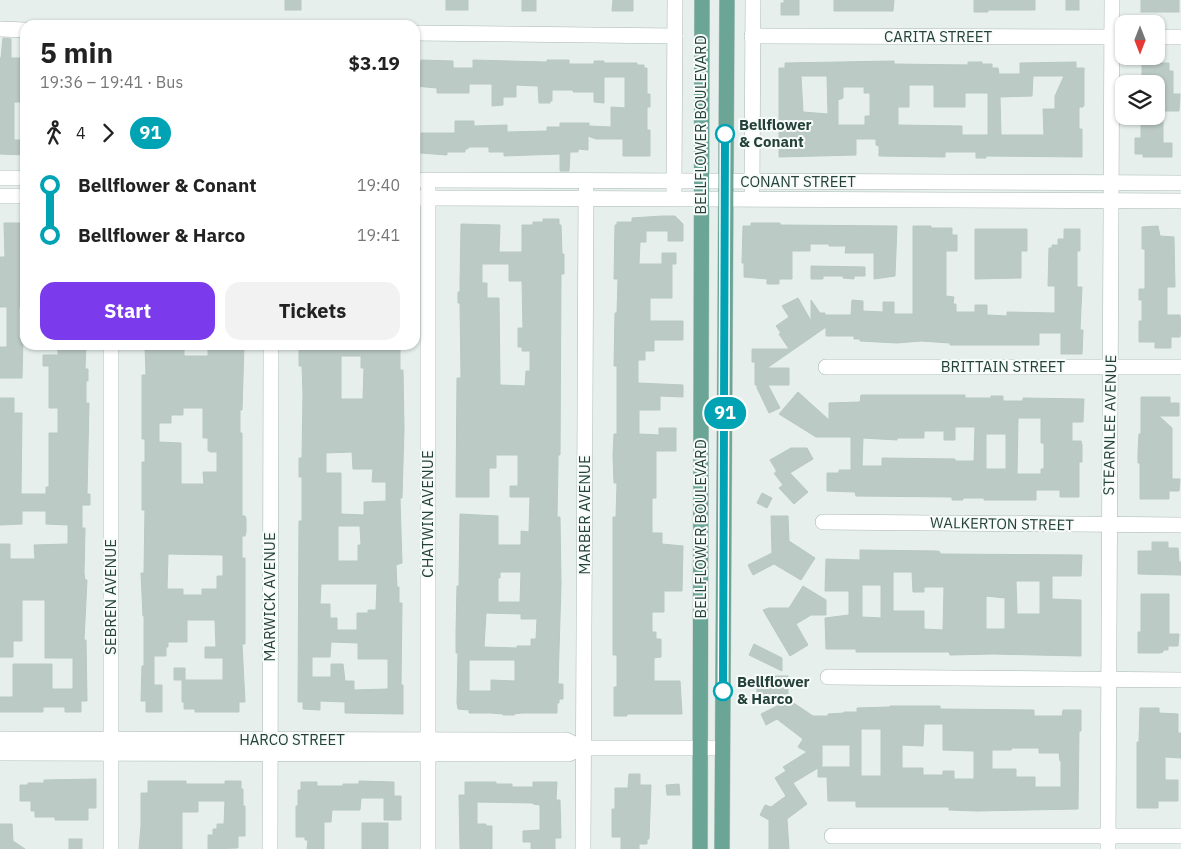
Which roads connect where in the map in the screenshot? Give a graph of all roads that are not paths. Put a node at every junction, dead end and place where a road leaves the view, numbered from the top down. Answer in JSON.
{"nodes":[{"id":1,"x":675,"y":0,"type":"edge"},
{"id":2,"x":702,"y":0,"type":"edge"},
{"id":3,"x":726,"y":0,"type":"edge"},
{"id":4,"x":753,"y":0,"type":"edge"},
{"id":5,"x":1112,"y":0,"type":"edge"},
{"id":6,"x":1115,"y":18,"type":"edge"},
{"id":7,"x":0,"y":29,"type":"edge"},
{"id":8,"x":20,"y":30,"type":"edge"},
{"id":9,"x":420,"y":34,"type":"edge"},
{"id":10,"x":675,"y":36,"type":"junction"},
{"id":11,"x":752,"y":36,"type":"junction"},
{"id":12,"x":1115,"y":37,"type":"edge"},
{"id":13,"x":1165,"y":37,"type":"edge"},
{"id":14,"x":1181,"y":37,"type":"edge"},
{"id":15,"x":1117,"y":65,"type":"edge"},
{"id":16,"x":0,"y":178,"type":"edge"},
{"id":17,"x":20,"y":178,"type":"edge"},
{"id":18,"x":421,"y":180,"type":"edge"},
{"id":19,"x":586,"y":181,"type":"junction"},
{"id":20,"x":674,"y":181,"type":"junction"},
{"id":21,"x":701,"y":181,"type":"junction"},
{"id":22,"x":725,"y":181,"type":"junction"},
{"id":23,"x":752,"y":181,"type":"junction"},
{"id":24,"x":1181,"y":182,"type":"edge"},
{"id":25,"x":1111,"y":183,"type":"junction"},
{"id":26,"x":0,"y":196,"type":"edge"},
{"id":27,"x":20,"y":196,"type":"edge"},
{"id":28,"x":421,"y":198,"type":"edge"},
{"id":29,"x":586,"y":199,"type":"junction"},
{"id":30,"x":674,"y":199,"type":"junction"},
{"id":31,"x":700,"y":199,"type":"junction"},
{"id":32,"x":725,"y":199,"type":"junction"},
{"id":33,"x":752,"y":199,"type":"junction"},
{"id":34,"x":1111,"y":200,"type":"junction"},
{"id":35,"x":1181,"y":201,"type":"edge"},
{"id":36,"x":111,"y":350,"type":"edge"},
{"id":37,"x":271,"y":350,"type":"edge"},
{"id":38,"x":1111,"y":366,"type":"junction"},
{"id":39,"x":826,"y":367,"type":"dead end"},
{"id":40,"x":1181,"y":367,"type":"edge"},
{"id":41,"x":823,"y":522,"type":"dead end"},
{"id":42,"x":1109,"y":525,"type":"junction"},
{"id":43,"x":1181,"y":525,"type":"edge"},
{"id":44,"x":828,"y":677,"type":"dead end"},
{"id":45,"x":1110,"y":680,"type":"junction"},
{"id":46,"x":1181,"y":680,"type":"edge"},
{"id":47,"x":0,"y":739,"type":"edge"},
{"id":48,"x":110,"y":747,"type":"junction"},
{"id":49,"x":270,"y":747,"type":"junction"},
{"id":50,"x":429,"y":747,"type":"junction"},
{"id":51,"x":583,"y":748,"type":"junction"},
{"id":52,"x":701,"y":748,"type":"junction"},
{"id":53,"x":722,"y":748,"type":"junction"},
{"id":54,"x":0,"y":753,"type":"edge"},
{"id":55,"x":832,"y":836,"type":"dead end"},
{"id":56,"x":1181,"y":836,"type":"edge"},
{"id":57,"x":1108,"y":842,"type":"edge"},
{"id":58,"x":111,"y":849,"type":"edge"},
{"id":59,"x":270,"y":849,"type":"edge"},
{"id":60,"x":428,"y":849,"type":"edge"},
{"id":61,"x":583,"y":849,"type":"edge"},
{"id":62,"x":700,"y":849,"type":"edge"},
{"id":63,"x":722,"y":849,"type":"edge"}],
"edges":[{"from":1,"to":10,"type":"street","name":"BELLFLOWER BOULEVARD"},
{"from":2,"to":21,"type":"main road","name":"BELLFLOWER BOULEVARD"},
{"from":3,"to":22,"type":"main road","name":"BELLFLOWER BOULEVARD"},
{"from":4,"to":11,"type":"street"},
{"from":5,"to":6,"type":"street","name":"STEARNLEE AVENUE"},
{"from":7,"to":8,"type":"street"},
{"from":9,"to":10,"type":"street"},
{"from":10,"to":20,"type":"street","name":"BELLFLOWER BOULEVARD"},
{"from":11,"to":12,"type":"street","name":"CARITA STREET"},
{"from":11,"to":23,"type":"street"},
{"from":13,"to":14,"type":"street"},
{"from":15,"to":25,"type":"street","name":"STEARNLEE AVENUE"},
{"from":16,"to":17,"type":"street"},
{"from":18,"to":19,"type":"street","name":"CONANT STREET"},
{"from":18,"to":28,"type":"street","name":"CHATWIN AVENUE"},
{"from":19,"to":20,"type":"street","name":"CONANT STREET"},
{"from":19,"to":29,"type":"street","name":"MARBER AVENUE"},
{"from":20,"to":21,"type":"street","name":"CONANT STREET"},
{"from":20,"to":30,"type":"street","name":"BELLFLOWER BOULEVARD"},
{"from":21,"to":22,"type":"street","name":"CONANT STREET"},
{"from":21,"to":31,"type":"main road","name":"BELLFLOWER BOULEVARD"},
{"from":22,"to":23,"type":"street","name":"CONANT STREET"},
{"from":22,"to":32,"type":"main road","name":"BELLFLOWER BOULEVARD"},
{"from":23,"to":25,"type":"street","name":"CONANT STREET"},
{"from":23,"to":33,"type":"street"},
{"from":24,"to":25,"type":"street","name":"CONANT STREET"},
{"from":25,"to":34,"type":"street","name":"STEARNLEE AVENUE"},
{"from":26,"to":27,"type":"street"},
{"from":28,"to":29,"type":"street","name":"CONANT STREET"},
{"from":28,"to":50,"type":"street","name":"CHATWIN AVENUE"},
{"from":29,"to":30,"type":"street","name":"CONANT STREET"},
{"from":29,"to":51,"type":"street","name":"MARBER AVENUE"},
{"from":30,"to":31,"type":"street","name":"CONANT STREET"},
{"from":31,"to":32,"type":"street","name":"CONANT STREET"},
{"from":31,"to":52,"type":"main road","name":"BELLFLOWER BOULEVARD"},
{"from":32,"to":33,"type":"street","name":"CONANT STREET"},
{"from":32,"to":53,"type":"main road","name":"BELLFLOWER BOULEVARD"},
{"from":33,"to":34,"type":"street","name":"CONANT STREET"},
{"from":34,"to":35,"type":"street","name":"CONANT STREET"},
{"from":34,"to":38,"type":"street","name":"STEARNLEE AVENUE"},
{"from":36,"to":48,"type":"street","name":"SEBREN AVENUE"},
{"from":37,"to":49,"type":"street","name":"MARWICK AVENUE"},
{"from":38,"to":39,"type":"street","name":"BRITTAIN STREET"},
{"from":38,"to":40,"type":"street","name":"BRITTAIN STREET"},
{"from":38,"to":42,"type":"street","name":"STEARNLEE AVENUE"},
{"from":41,"to":42,"type":"street","name":"WALKERTON STREET"},
{"from":42,"to":43,"type":"street","name":"WALKERTON STREET"},
{"from":42,"to":45,"type":"street","name":"STEARNLEE AVENUE"},
{"from":44,"to":45,"type":"street"},
{"from":45,"to":46,"type":"street"},
{"from":45,"to":57,"type":"street","name":"STEARNLEE AVENUE"},
{"from":47,"to":48,"type":"street","name":"HARCO STREET"},
{"from":48,"to":49,"type":"street","name":"HARCO STREET"},
{"from":48,"to":54,"type":"street","name":"HARCO STREET"},
{"from":48,"to":58,"type":"street","name":"SEBREN AVENUE"},
{"from":49,"to":50,"type":"street","name":"HARCO STREET"},
{"from":49,"to":59,"type":"street","name":"MARWICK AVENUE"},
{"from":50,"to":51,"type":"street","name":"HARCO STREET"},
{"from":50,"to":60,"type":"street","name":"CHATWIN AVENUE"},
{"from":51,"to":52,"type":"street","name":"HARCO STREET"},
{"from":51,"to":61,"type":"street","name":"MARBER AVENUE"},
{"from":52,"to":53,"type":"street","name":"HARCO STREET"},
{"from":52,"to":62,"type":"main road","name":"BELLFLOWER BOULEVARD"},
{"from":53,"to":63,"type":"main road","name":"BELLFLOWER BOULEVARD"},
{"from":55,"to":57,"type":"street"},
{"from":56,"to":57,"type":"street"}]}
